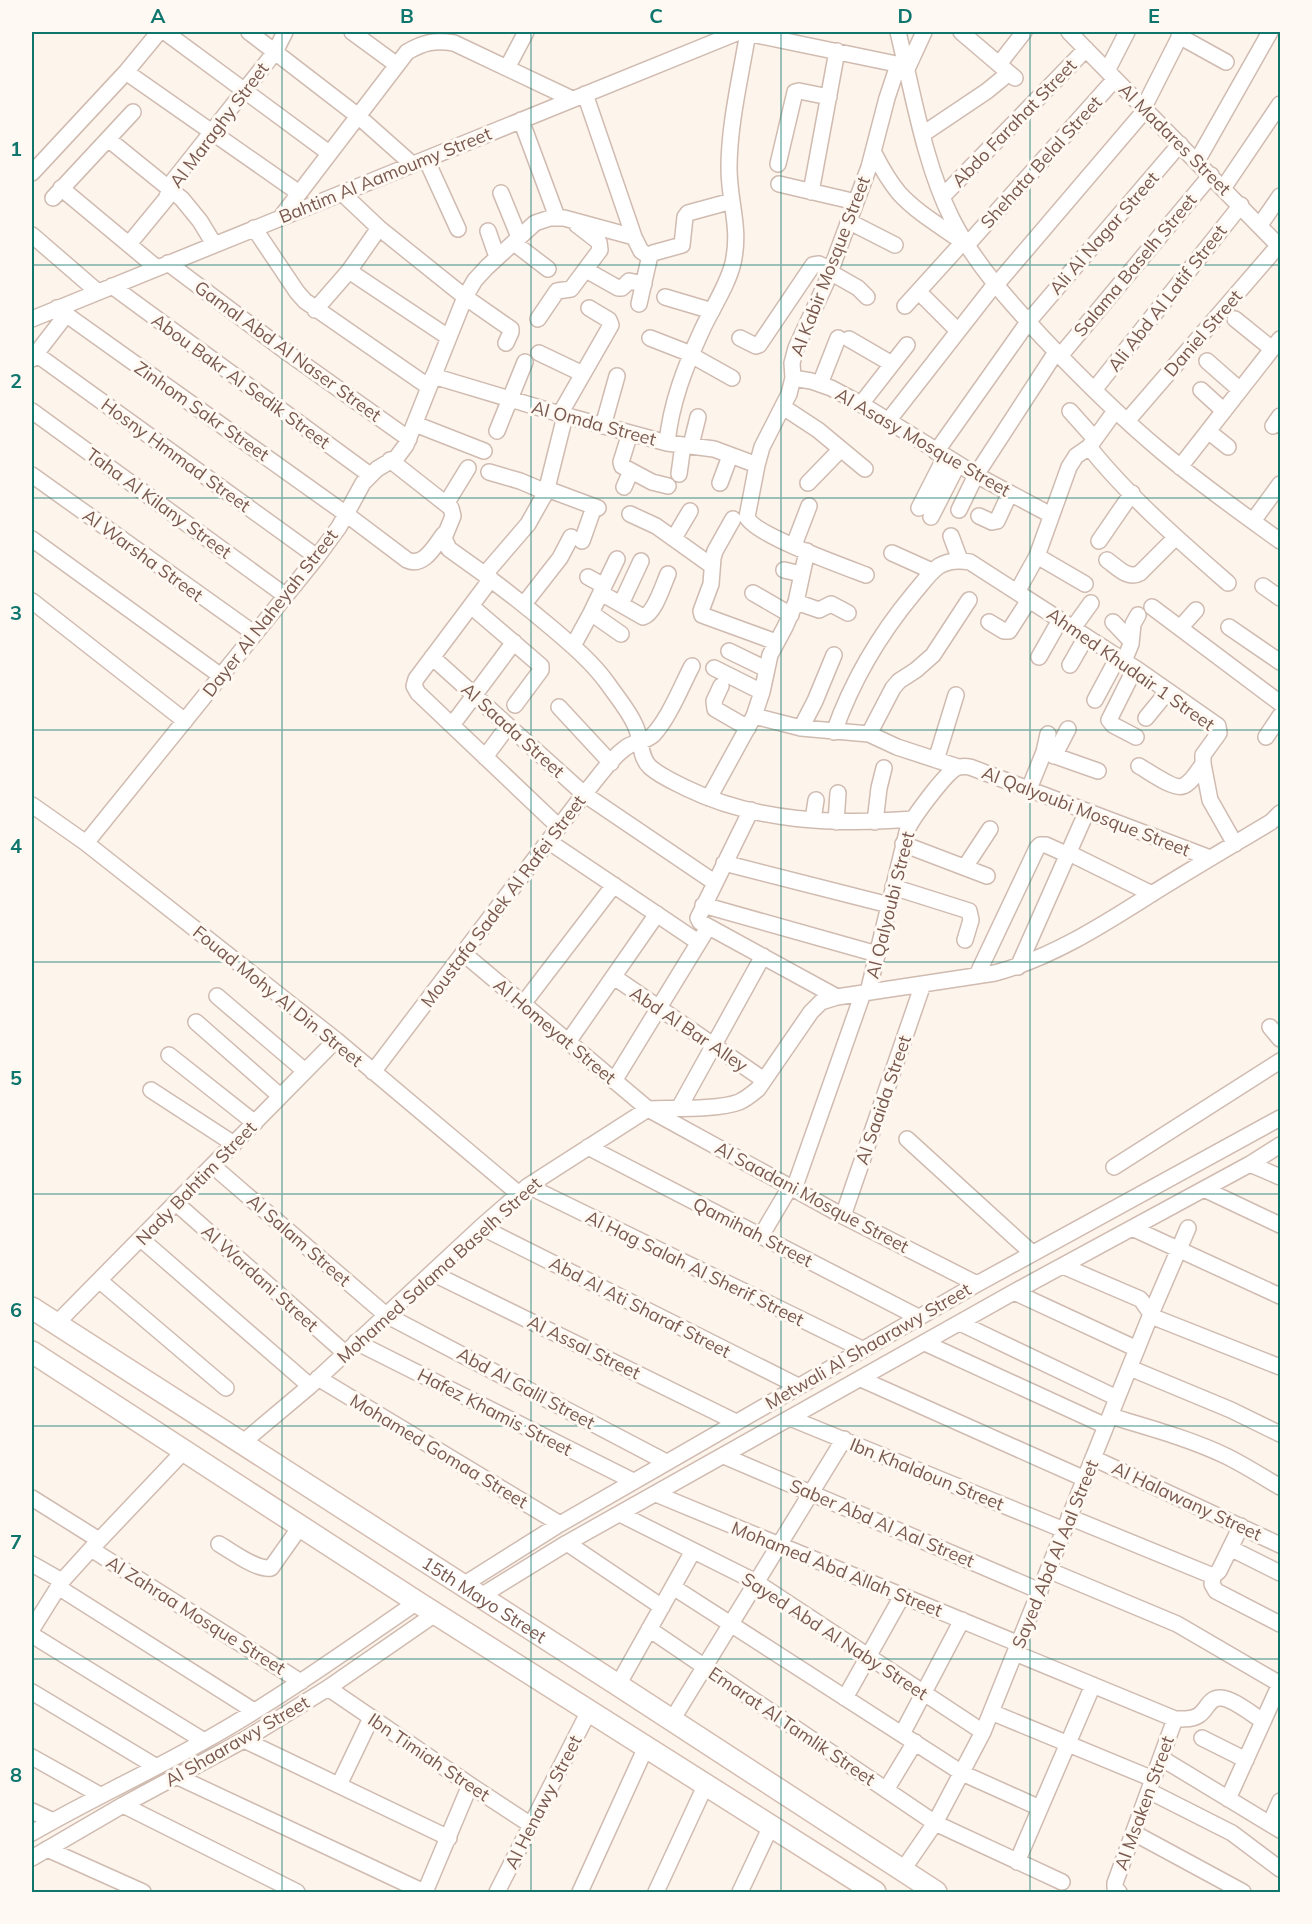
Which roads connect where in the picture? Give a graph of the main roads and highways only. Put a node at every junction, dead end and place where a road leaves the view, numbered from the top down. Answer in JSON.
{"nodes":[{"id":1,"x":32,"y":1308,"type":"edge"},
{"id":2,"x":32,"y":1353,"type":"edge"},
{"id":3,"x":875,"y":1893,"type":"edge"},
{"id":4,"x":936,"y":1893,"type":"edge"}],
"edges":[{"from":1,"to":4,"type":"main road","name":"15th Mayo Street"},
{"from":2,"to":3,"type":"main road"}]}
